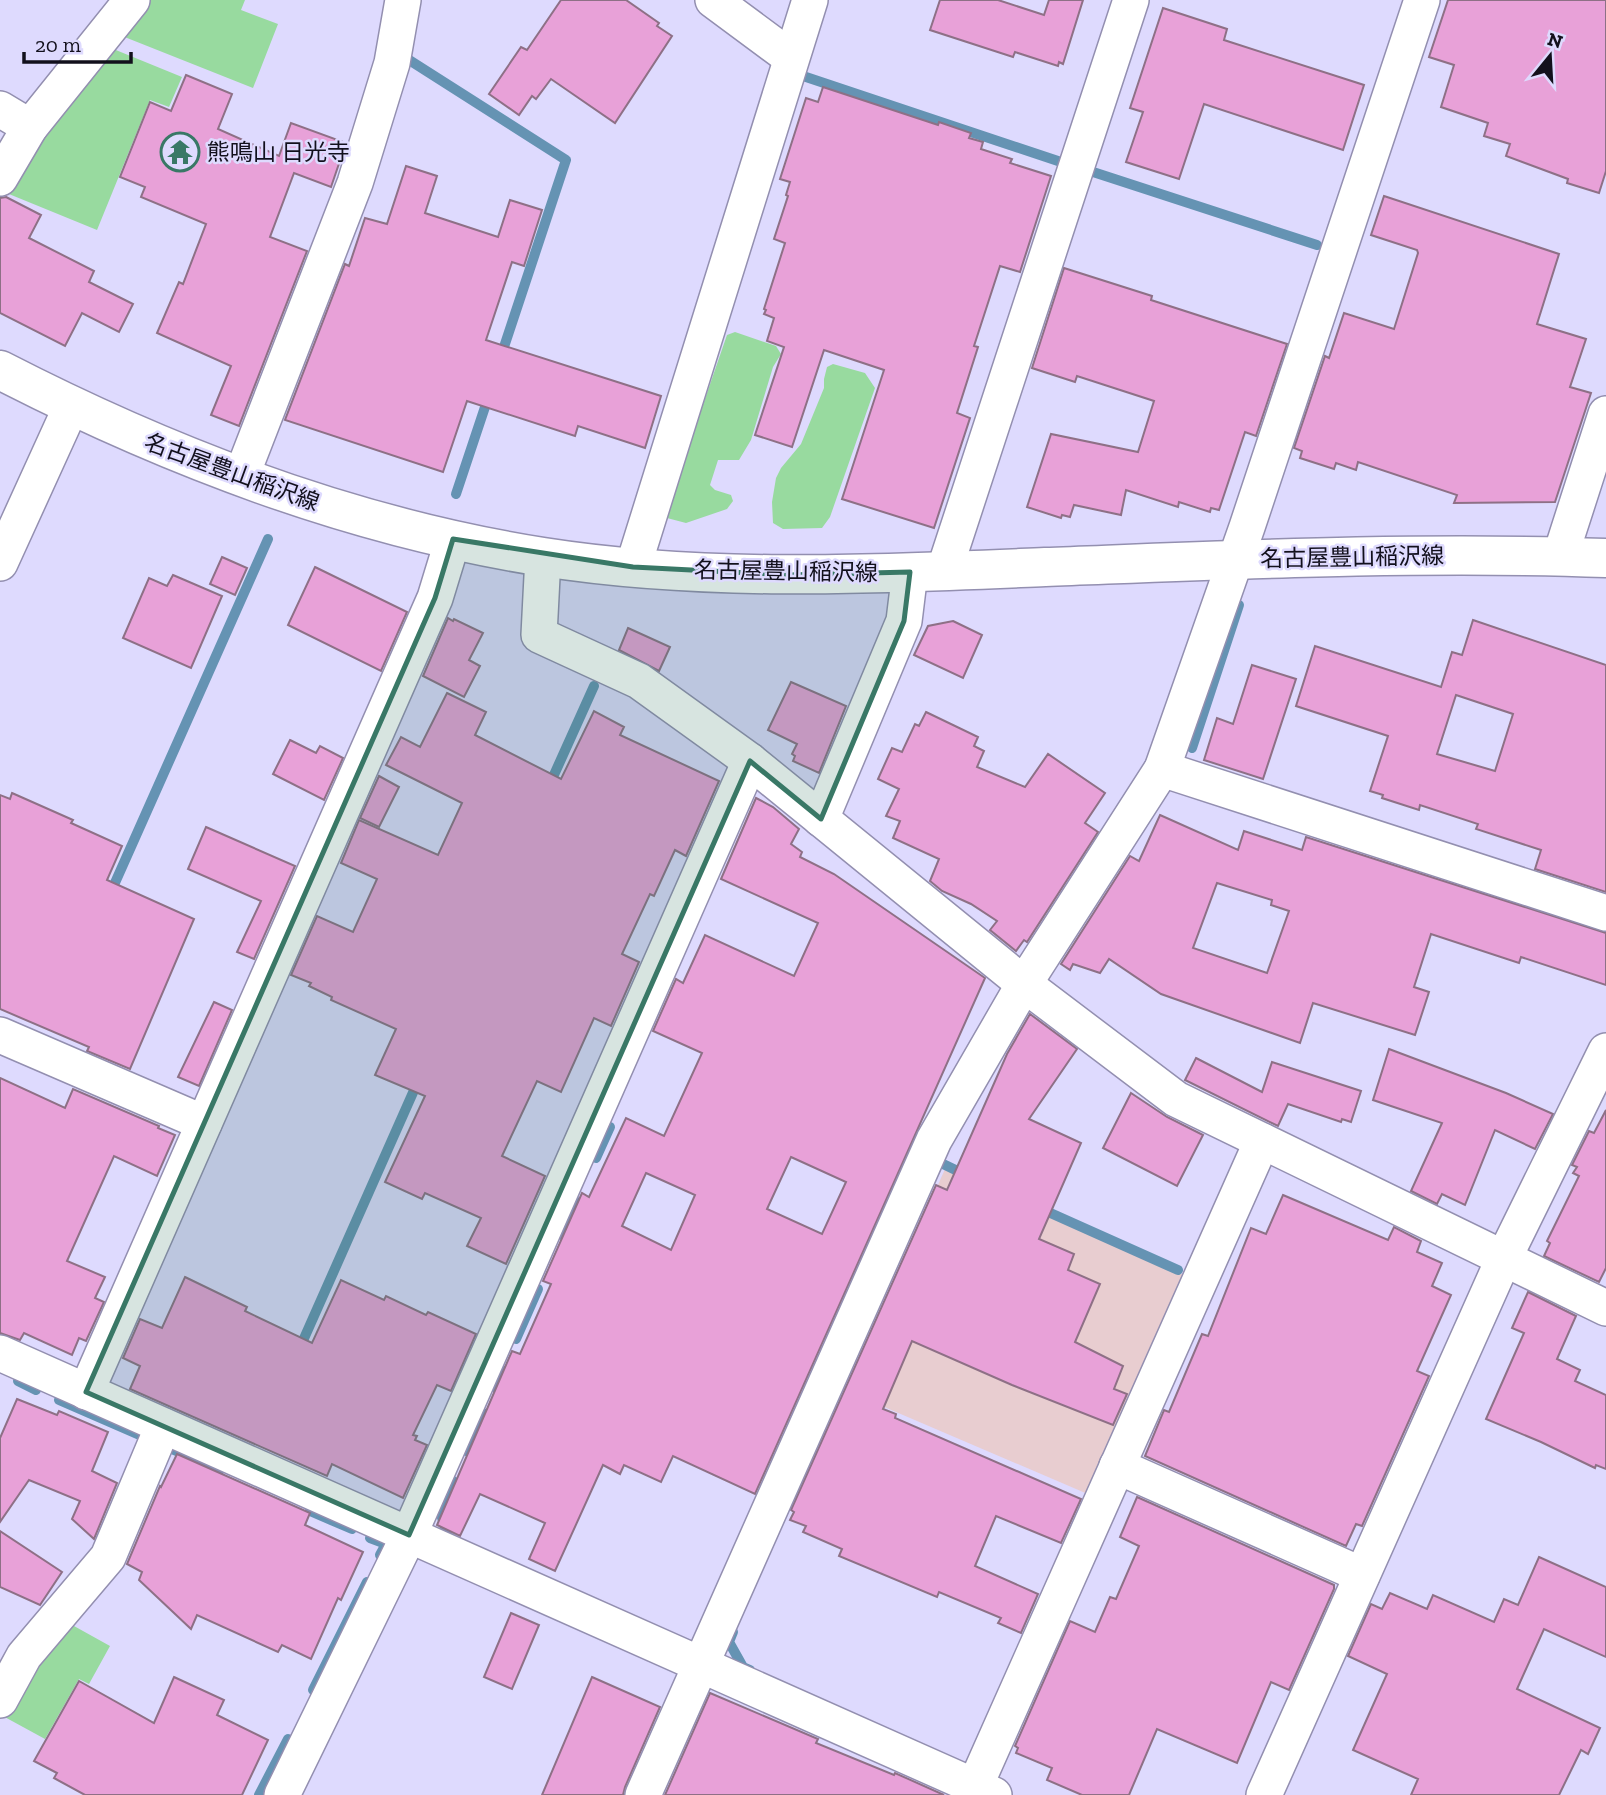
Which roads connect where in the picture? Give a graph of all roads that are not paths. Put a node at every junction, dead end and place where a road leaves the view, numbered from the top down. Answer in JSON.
{"nodes":[{"id":1,"x":132,"y":0,"type":"edge"},
{"id":2,"x":402,"y":0,"type":"edge"},
{"id":3,"x":713,"y":0,"type":"edge"},
{"id":4,"x":810,"y":0,"type":"edge"},
{"id":5,"x":1131,"y":0,"type":"edge"},
{"id":6,"x":1422,"y":0,"type":"edge"},
{"id":7,"x":790,"y":57,"type":"junction"},
{"id":8,"x":0,"y":109,"type":"edge"},
{"id":9,"x":30,"y":127,"type":"junction"},
{"id":10,"x":0,"y":178,"type":"edge"},
{"id":11,"x":0,"y":370,"type":"edge"},
{"id":12,"x":71,"y":407,"type":"junction"},
{"id":13,"x":1606,"y":414,"type":"edge"},
{"id":14,"x":241,"y":477,"type":"junction"},
{"id":15,"x":453,"y":539,"type":"junction"},
{"id":16,"x":543,"y":557,"type":"junction"},
{"id":17,"x":1560,"y":557,"type":"junction"},
{"id":18,"x":1606,"y":558,"type":"edge"},
{"id":19,"x":1236,"y":559,"type":"junction"},
{"id":20,"x":0,"y":563,"type":"edge"},
{"id":21,"x":633,"y":567,"type":"junction"},
{"id":22,"x":927,"y":572,"type":"junction"},
{"id":23,"x":750,"y":761,"type":"junction"},
{"id":24,"x":1162,"y":769,"type":"junction"},
{"id":25,"x":821,"y":819,"type":"junction"},
{"id":26,"x":1606,"y":913,"type":"edge"},
{"id":27,"x":1024,"y":984,"type":"junction"},
{"id":28,"x":0,"y":1035,"type":"edge"},
{"id":29,"x":1606,"y":1051,"type":"edge"},
{"id":30,"x":204,"y":1123,"type":"junction"},
{"id":31,"x":1262,"y":1141,"type":"junction"},
{"id":32,"x":1504,"y":1258,"type":"junction"},
{"id":33,"x":1606,"y":1308,"type":"edge"},
{"id":34,"x":0,"y":1353,"type":"edge"},
{"id":35,"x":86,"y":1392,"type":"junction"},
{"id":36,"x":158,"y":1436,"type":"junction"},
{"id":37,"x":1118,"y":1465,"type":"junction"},
{"id":38,"x":408,"y":1535,"type":"junction"},
{"id":39,"x":1362,"y":1575,"type":"junction"},
{"id":40,"x":700,"y":1665,"type":"junction"},
{"id":41,"x":0,"y":1700,"type":"edge"},
{"id":42,"x":980,"y":1792,"type":"edge"},
{"id":43,"x":282,"y":1795,"type":"edge"},
{"id":44,"x":643,"y":1795,"type":"edge"},
{"id":45,"x":1264,"y":1795,"type":"edge"}],
"edges":[{"from":1,"to":9,"type":"street"},
{"from":2,"to":14,"type":"street"},
{"from":3,"to":7,"type":"street"},
{"from":4,"to":7,"type":"street"},
{"from":5,"to":22,"type":"street"},
{"from":6,"to":19,"type":"street"},
{"from":7,"to":21,"type":"street"},
{"from":8,"to":9,"type":"street"},
{"from":9,"to":10,"type":"street"},
{"from":11,"to":12,"type":"main road","name":"名古屋豊山稲沢線"},
{"from":12,"to":14,"type":"main road","name":"名古屋豊山稲沢線"},
{"from":12,"to":20,"type":"street"},
{"from":13,"to":17,"type":"street"},
{"from":14,"to":15,"type":"main road","name":"名古屋豊山稲沢線"},
{"from":15,"to":16,"type":"main road","name":"名古屋豊山稲沢線"},
{"from":15,"to":30,"type":"street"},
{"from":16,"to":21,"type":"main road","name":"名古屋豊山稲沢線"},
{"from":16,"to":23,"type":"street"},
{"from":17,"to":18,"type":"main road","name":"名古屋豊山稲沢線"},
{"from":17,"to":19,"type":"main road","name":"名古屋豊山稲沢線"},
{"from":19,"to":22,"type":"main road","name":"名古屋豊山稲沢線"},
{"from":19,"to":24,"type":"street"},
{"from":21,"to":22,"type":"main road","name":"名古屋豊山稲沢線"},
{"from":22,"to":25,"type":"street"},
{"from":23,"to":25,"type":"street"},
{"from":23,"to":38,"type":"street"},
{"from":24,"to":26,"type":"street"},
{"from":24,"to":27,"type":"street"},
{"from":25,"to":27,"type":"street"},
{"from":27,"to":31,"type":"street"},
{"from":27,"to":40,"type":"street"},
{"from":28,"to":30,"type":"street"},
{"from":29,"to":32,"type":"street"},
{"from":30,"to":35,"type":"street"},
{"from":31,"to":32,"type":"street"},
{"from":31,"to":37,"type":"street"},
{"from":32,"to":33,"type":"street"},
{"from":32,"to":39,"type":"street"},
{"from":34,"to":35,"type":"street"},
{"from":35,"to":36,"type":"street"},
{"from":36,"to":38,"type":"street"},
{"from":36,"to":41,"type":"street"},
{"from":37,"to":39,"type":"street"},
{"from":37,"to":42,"type":"street"},
{"from":38,"to":40,"type":"street"},
{"from":38,"to":43,"type":"street"},
{"from":39,"to":45,"type":"street"},
{"from":40,"to":42,"type":"street"},
{"from":40,"to":44,"type":"street"}]}
